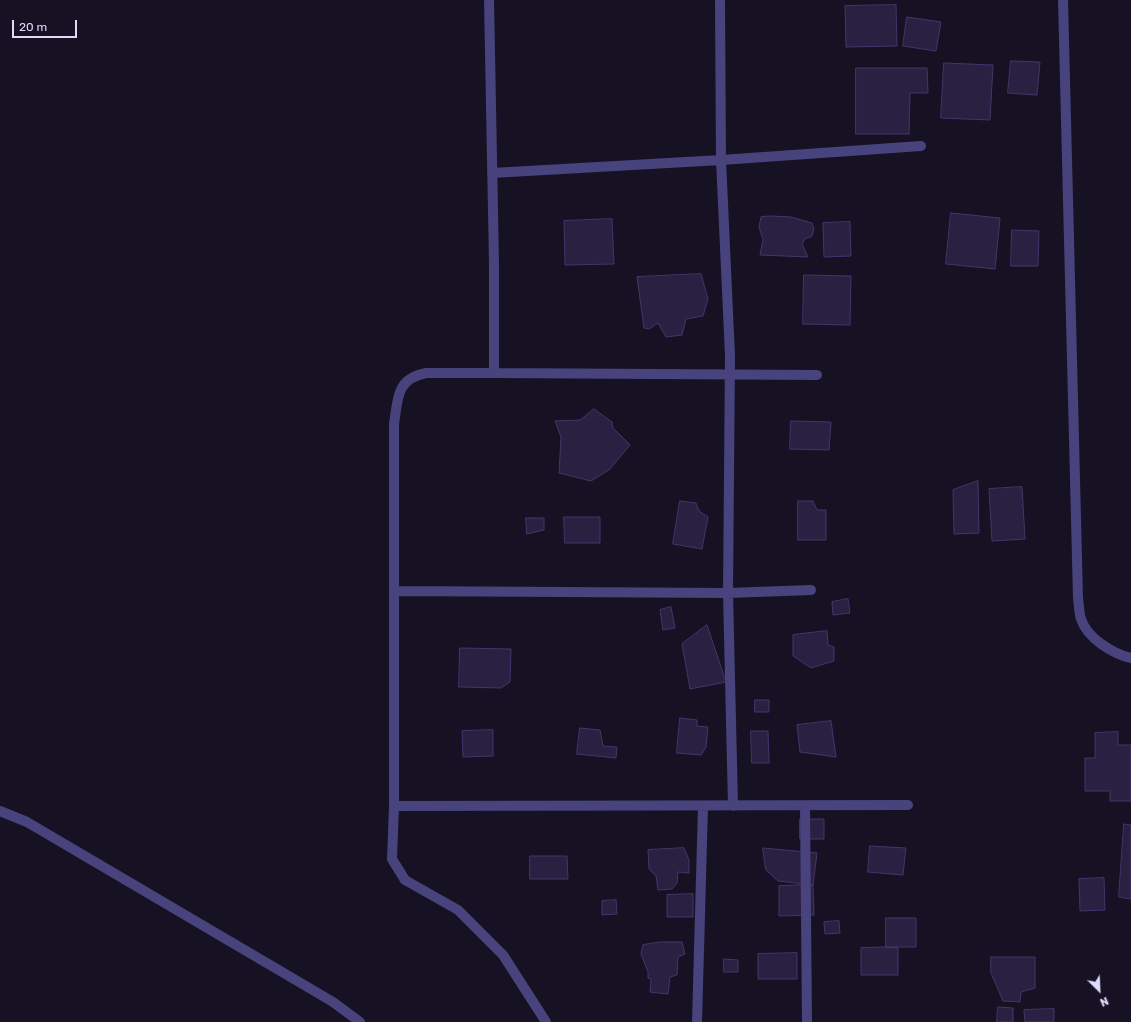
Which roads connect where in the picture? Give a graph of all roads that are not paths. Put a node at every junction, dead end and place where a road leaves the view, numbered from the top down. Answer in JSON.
{"nodes":[{"id":1,"x":489,"y":0,"type":"edge"},
{"id":2,"x":720,"y":0,"type":"edge"},
{"id":3,"x":1063,"y":0,"type":"edge"},
{"id":4,"x":921,"y":146,"type":"dead end"},
{"id":5,"x":721,"y":160,"type":"junction"},
{"id":6,"x":492,"y":173,"type":"junction"},
{"id":7,"x":494,"y":373,"type":"junction"},
{"id":8,"x":730,"y":374,"type":"junction"},
{"id":9,"x":817,"y":375,"type":"dead end"},
{"id":10,"x":811,"y":590,"type":"dead end"},
{"id":11,"x":394,"y":591,"type":"junction"},
{"id":12,"x":728,"y":593,"type":"junction"},
{"id":13,"x":1131,"y":658,"type":"edge"},
{"id":14,"x":908,"y":805,"type":"dead end"},
{"id":15,"x":394,"y":806,"type":"junction"},
{"id":16,"x":703,"y":806,"type":"junction"},
{"id":17,"x":734,"y":806,"type":"junction"},
{"id":18,"x":805,"y":806,"type":"junction"},
{"id":19,"x":0,"y":812,"type":"edge"},
{"id":20,"x":360,"y":1022,"type":"edge"},
{"id":21,"x":546,"y":1022,"type":"edge"},
{"id":22,"x":697,"y":1022,"type":"edge"},
{"id":23,"x":807,"y":1022,"type":"edge"}],
"edges":[{"from":1,"to":6,"type":"street"},
{"from":2,"to":5,"type":"street"},
{"from":3,"to":13,"type":"street"},
{"from":4,"to":5,"type":"street"},
{"from":5,"to":6,"type":"street"},
{"from":5,"to":8,"type":"street"},
{"from":6,"to":7,"type":"street"},
{"from":7,"to":8,"type":"street"},
{"from":7,"to":11,"type":"street"},
{"from":8,"to":9,"type":"street"},
{"from":8,"to":12,"type":"street"},
{"from":10,"to":12,"type":"street"},
{"from":11,"to":12,"type":"street"},
{"from":11,"to":15,"type":"street"},
{"from":12,"to":17,"type":"street"},
{"from":14,"to":18,"type":"street"},
{"from":15,"to":16,"type":"street"},
{"from":15,"to":21,"type":"street"},
{"from":16,"to":17,"type":"street"},
{"from":16,"to":22,"type":"street"},
{"from":17,"to":18,"type":"street"},
{"from":18,"to":23,"type":"street"},
{"from":19,"to":20,"type":"street"}]}
